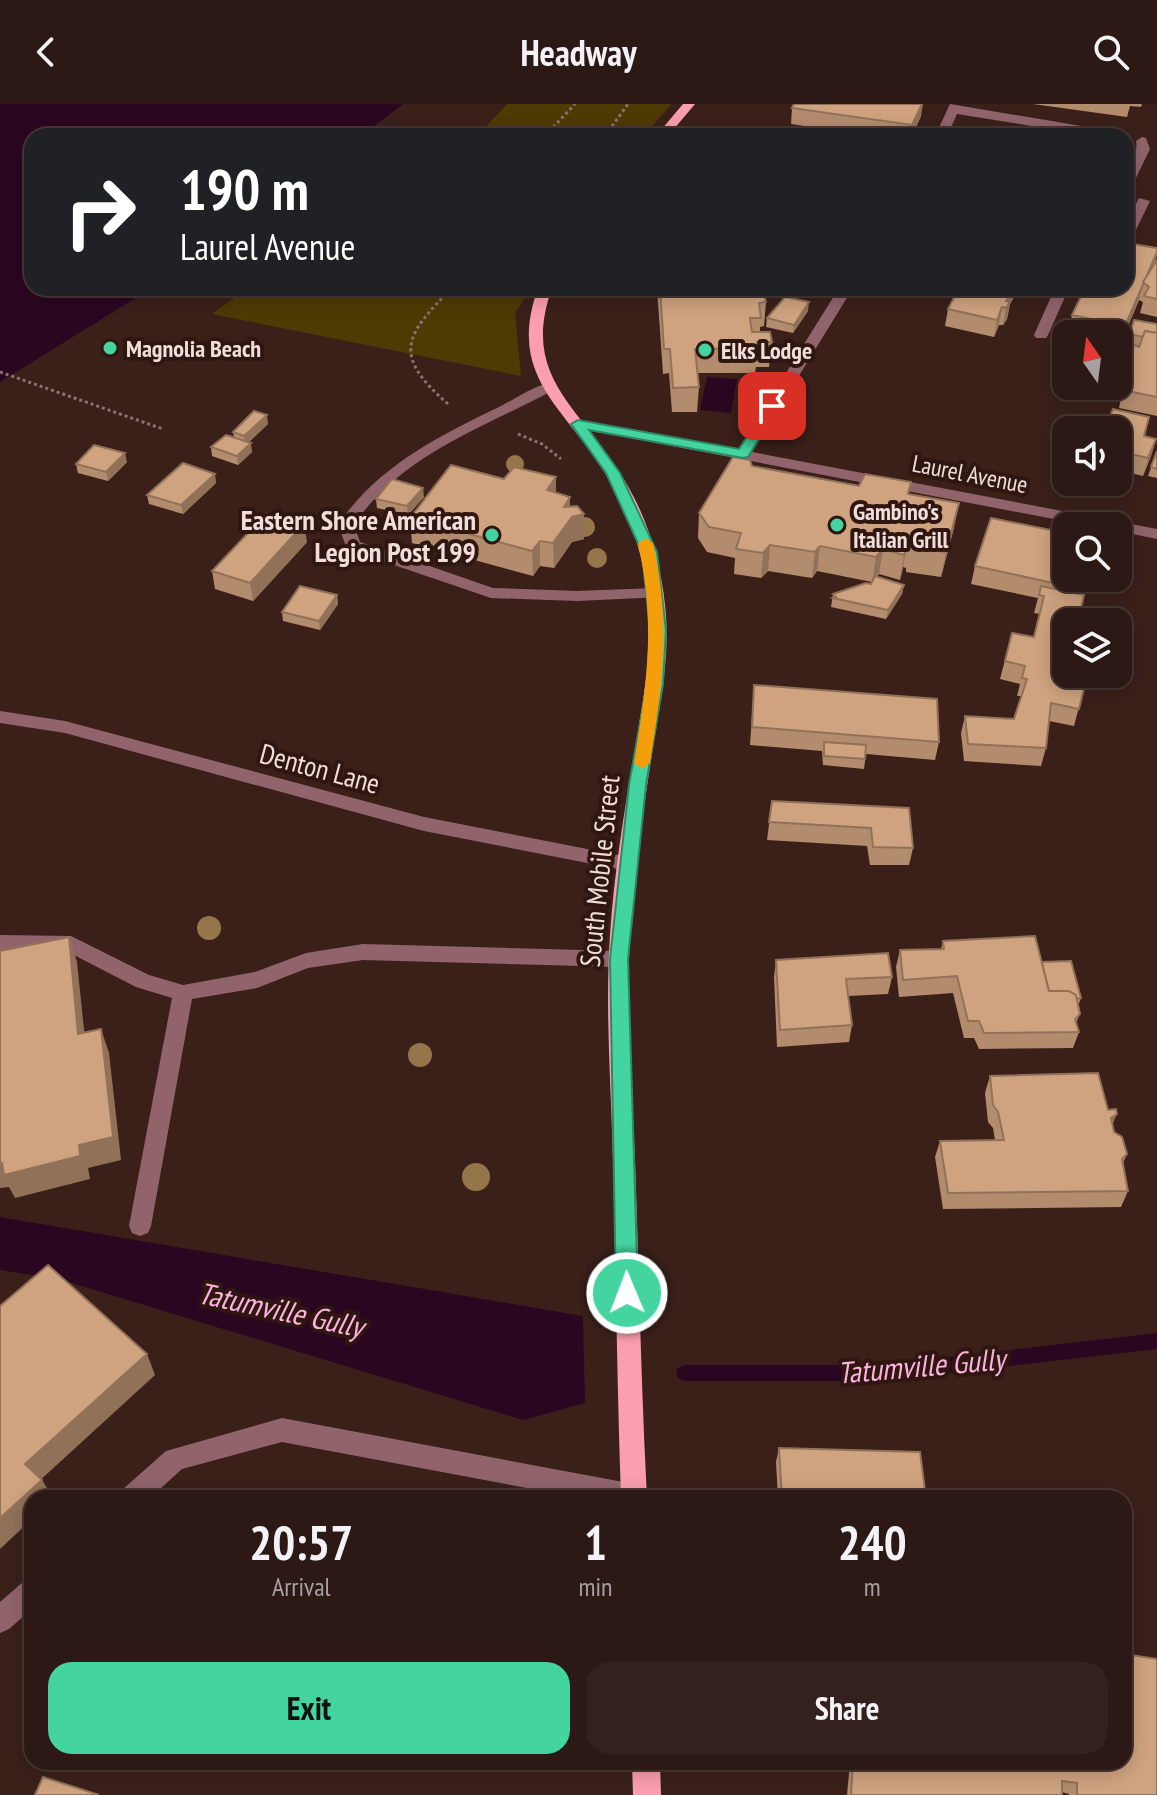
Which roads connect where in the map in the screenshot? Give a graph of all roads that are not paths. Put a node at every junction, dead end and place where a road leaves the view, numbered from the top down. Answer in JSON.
{"nodes":[{"id":1,"x":689,"y":104,"type":"edge"},
{"id":2,"x":954,"y":107,"type":"edge"},
{"id":3,"x":668,"y":128,"type":"edge"},
{"id":4,"x":945,"y":128,"type":"edge"},
{"id":5,"x":1072,"y":128,"type":"edge"},
{"id":6,"x":1157,"y":137,"type":"edge"},
{"id":7,"x":1134,"y":139,"type":"edge"},
{"id":8,"x":1142,"y":141,"type":"junction"},
{"id":9,"x":1134,"y":164,"type":"edge"},
{"id":10,"x":1150,"y":202,"type":"edge"},
{"id":11,"x":1134,"y":225,"type":"edge"},
{"id":12,"x":541,"y":296,"type":"edge"},
{"id":13,"x":841,"y":296,"type":"edge"},
{"id":14,"x":1058,"y":296,"type":"edge"},
{"id":15,"x":1041,"y":335,"type":"dead end"},
{"id":16,"x":549,"y":387,"type":"junction"},
{"id":17,"x":578,"y":424,"type":"junction"},
{"id":18,"x":743,"y":454,"type":"junction"},
{"id":19,"x":1052,"y":513,"type":"edge"},
{"id":20,"x":1132,"y":529,"type":"edge"},
{"id":21,"x":1157,"y":534,"type":"edge"},
{"id":22,"x":656,"y":593,"type":"junction"},
{"id":23,"x":0,"y":717,"type":"edge"},
{"id":24,"x":628,"y":864,"type":"junction"},
{"id":25,"x":0,"y":943,"type":"edge"},
{"id":26,"x":619,"y":959,"type":"junction"},
{"id":27,"x":183,"y":993,"type":"junction"},
{"id":28,"x":140,"y":1226,"type":"dead end"},
{"id":29,"x":141,"y":1490,"type":"edge"},
{"id":30,"x":597,"y":1490,"type":"edge"},
{"id":31,"x":634,"y":1490,"type":"edge"},
{"id":32,"x":24,"y":1598,"type":"edge"},
{"id":33,"x":0,"y":1620,"type":"edge"},
{"id":34,"x":646,"y":1770,"type":"edge"},
{"id":35,"x":647,"y":1795,"type":"edge"}],
"edges":[{"from":1,"to":3,"type":"main road"},
{"from":2,"to":4,"type":"street"},
{"from":2,"to":5,"type":"street"},
{"from":6,"to":8,"type":"street"},
{"from":7,"to":8,"type":"street"},
{"from":8,"to":9,"type":"street"},
{"from":10,"to":11,"type":"street"},
{"from":12,"to":16,"type":"main road","name":"South Mobile Street"},
{"from":13,"to":18,"type":"street"},
{"from":14,"to":15,"type":"street"},
{"from":16,"to":17,"type":"main road","name":"South Mobile Street"},
{"from":16,"to":22,"type":"street"},
{"from":17,"to":18,"type":"street","name":"Laurel Avenue"},
{"from":17,"to":22,"type":"main road","name":"South Mobile Street"},
{"from":18,"to":19,"type":"street","name":"Laurel Avenue"},
{"from":20,"to":21,"type":"street","name":"Laurel Avenue"},
{"from":22,"to":24,"type":"main road","name":"South Mobile Street"},
{"from":23,"to":24,"type":"street","name":"Denton Lane"},
{"from":24,"to":26,"type":"main road","name":"South Mobile Street"},
{"from":25,"to":27,"type":"street"},
{"from":26,"to":27,"type":"street"},
{"from":26,"to":31,"type":"main road","name":"South Mobile Street"},
{"from":27,"to":28,"type":"street"},
{"from":29,"to":30,"type":"street"},
{"from":32,"to":33,"type":"street"},
{"from":34,"to":35,"type":"main road"}]}
